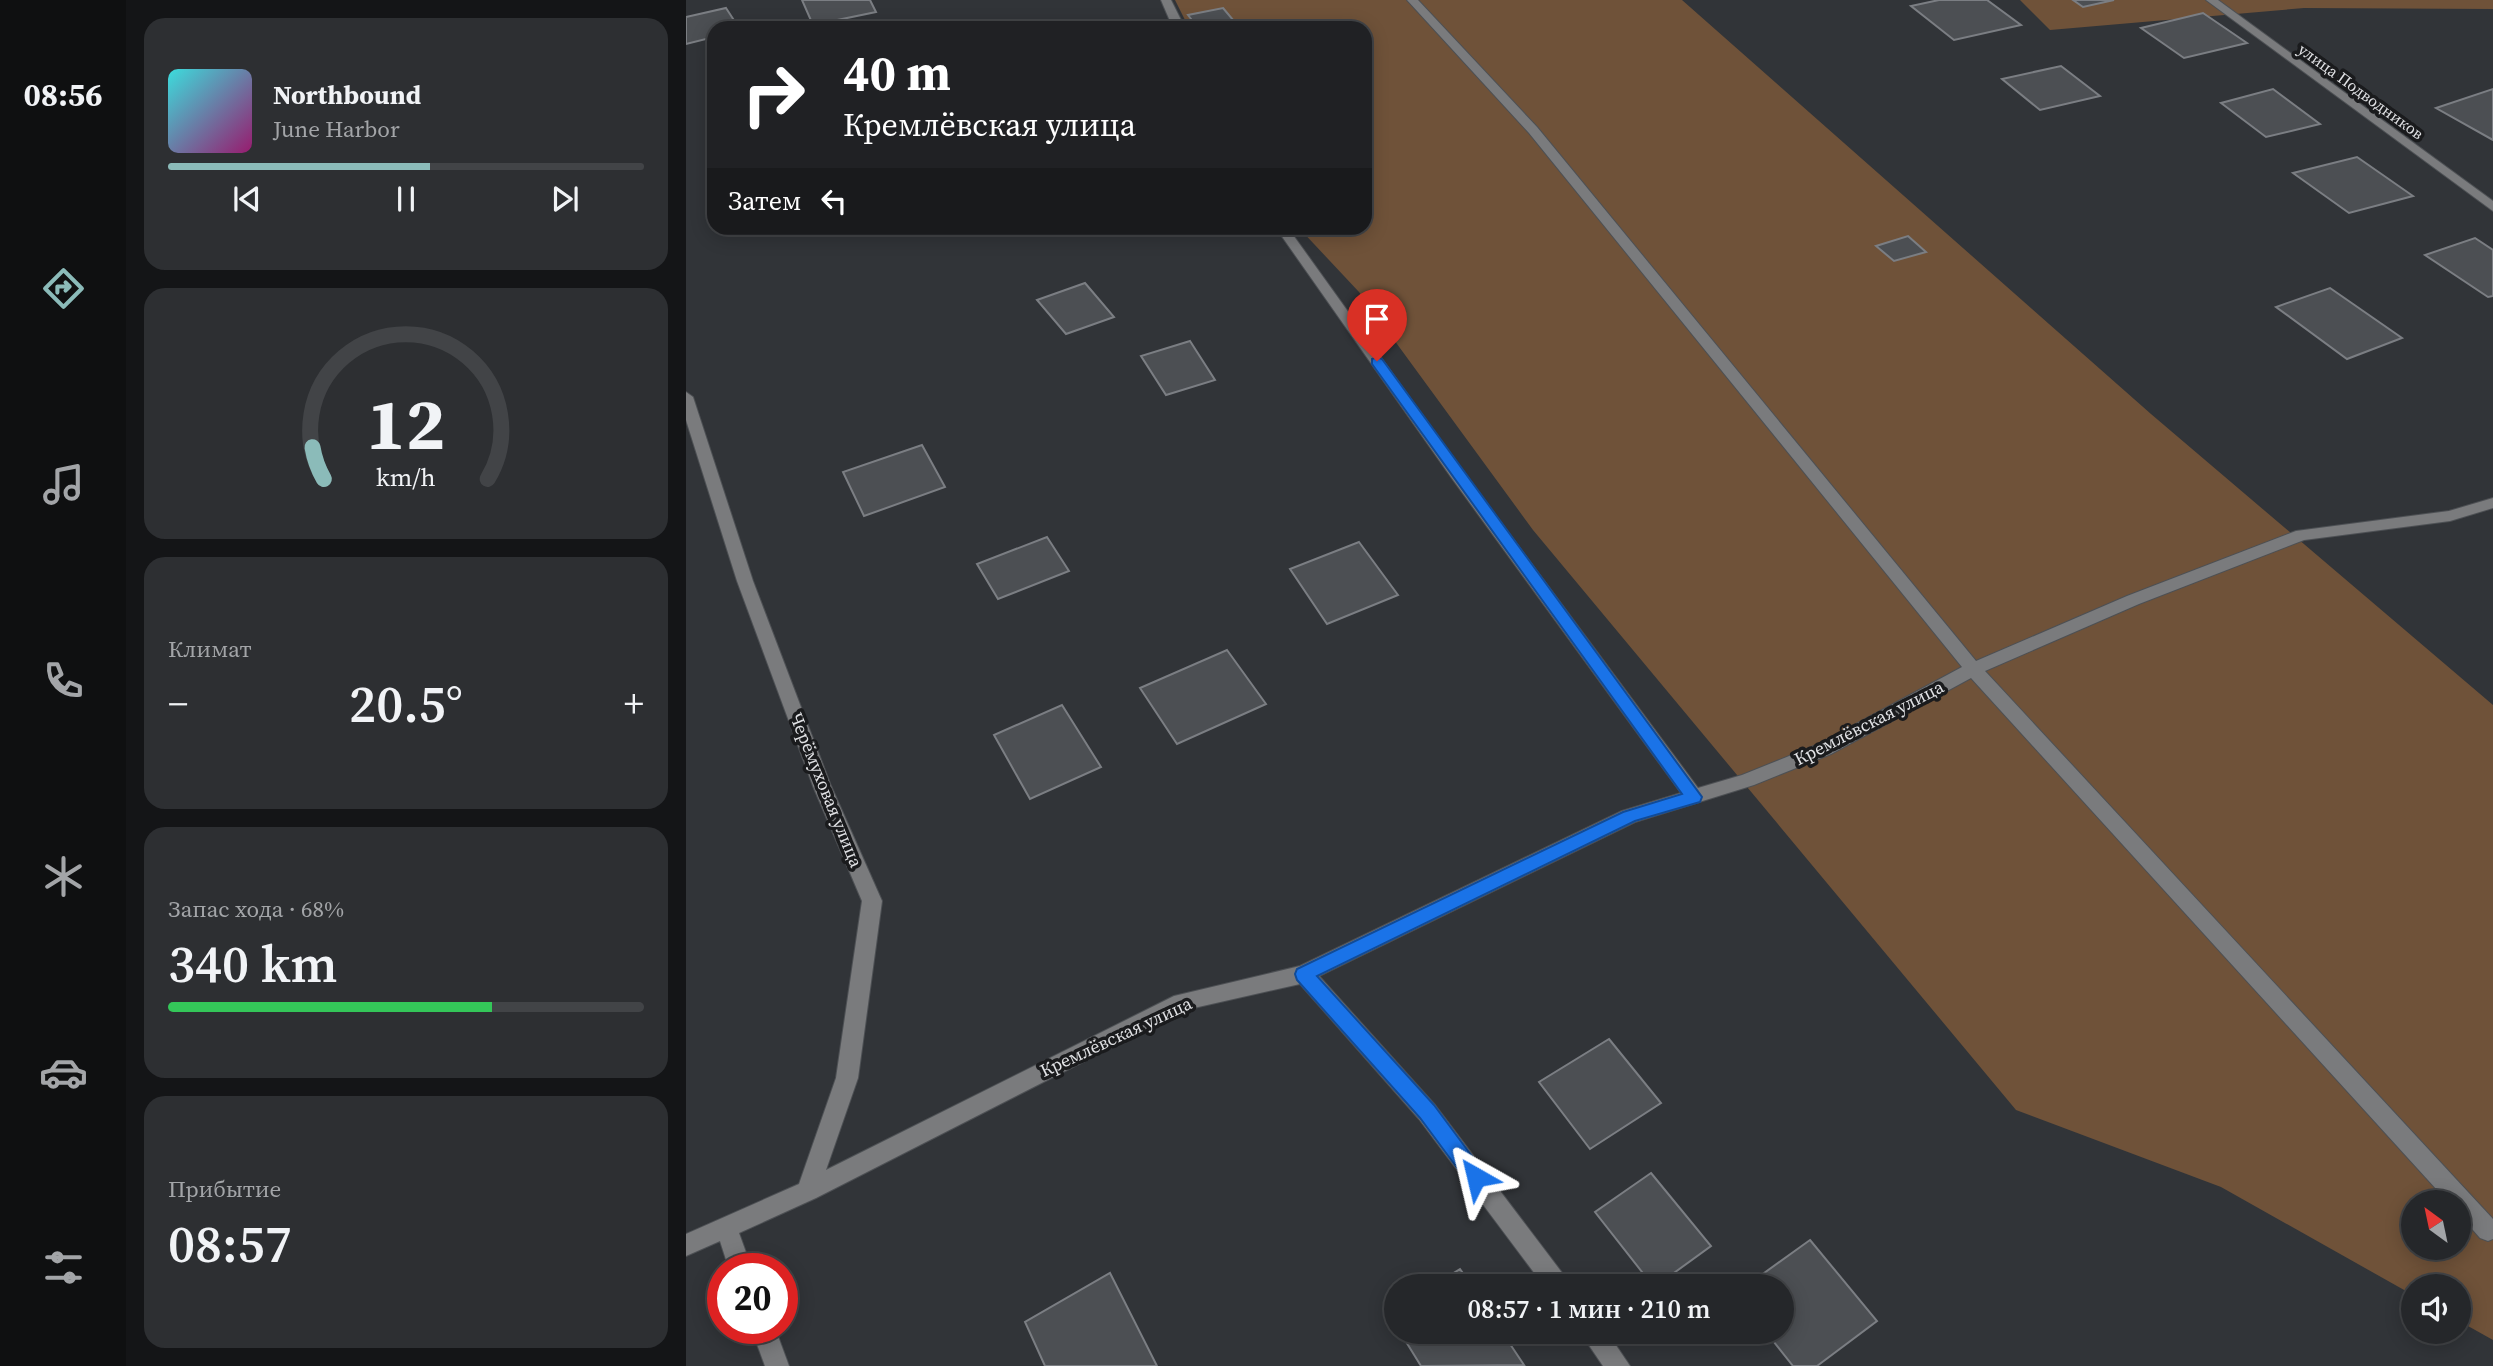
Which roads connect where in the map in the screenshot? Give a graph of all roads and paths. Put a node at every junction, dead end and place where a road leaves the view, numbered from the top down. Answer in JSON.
{"nodes":[{"id":1,"x":1166,"y":0,"type":"edge"},
{"id":2,"x":1412,"y":0,"type":"edge"},
{"id":3,"x":2211,"y":0,"type":"edge"},
{"id":4,"x":1176,"y":21,"type":"edge"},
{"id":5,"x":2493,"y":207,"type":"edge"},
{"id":6,"x":1287,"y":235,"type":"edge"},
{"id":7,"x":686,"y":397,"type":"edge"},
{"id":8,"x":2493,"y":503,"type":"edge"},
{"id":9,"x":1973,"y":669,"type":"junction"},
{"id":10,"x":1694,"y":797,"type":"junction"},
{"id":11,"x":1304,"y":974,"type":"junction"},
{"id":12,"x":808,"y":1191,"type":"junction"},
{"id":13,"x":726,"y":1227,"type":"junction"},
{"id":14,"x":2488,"y":1230,"type":"dead end"},
{"id":15,"x":686,"y":1245,"type":"edge"},
{"id":16,"x":735,"y":1253,"type":"edge"},
{"id":17,"x":1549,"y":1274,"type":"edge"},
{"id":18,"x":769,"y":1344,"type":"edge"},
{"id":19,"x":1601,"y":1344,"type":"edge"},
{"id":20,"x":777,"y":1366,"type":"edge"},
{"id":21,"x":1618,"y":1366,"type":"edge"}],
"edges":[{"from":1,"to":4,"type":"street"},
{"from":2,"to":9,"type":"street"},
{"from":3,"to":5,"type":"street","name":"улица Подводников"},
{"from":6,"to":10,"type":"street"},
{"from":7,"to":12,"type":"street","name":"Черёмуховая улица"},
{"from":8,"to":9,"type":"street","name":"Кремлёвская улица"},
{"from":9,"to":10,"type":"street","name":"Кремлёвская улица"},
{"from":9,"to":14,"type":"street"},
{"from":10,"to":11,"type":"street","name":"Кремлёвская улица"},
{"from":11,"to":12,"type":"street","name":"Кремлёвская улица"},
{"from":11,"to":17,"type":"street"},
{"from":12,"to":13,"type":"street","name":"Кремлёвская улица"},
{"from":13,"to":15,"type":"street","name":"Кремлёвская улица"},
{"from":13,"to":16,"type":"street"},
{"from":18,"to":20,"type":"street"},
{"from":19,"to":21,"type":"street"}]}
